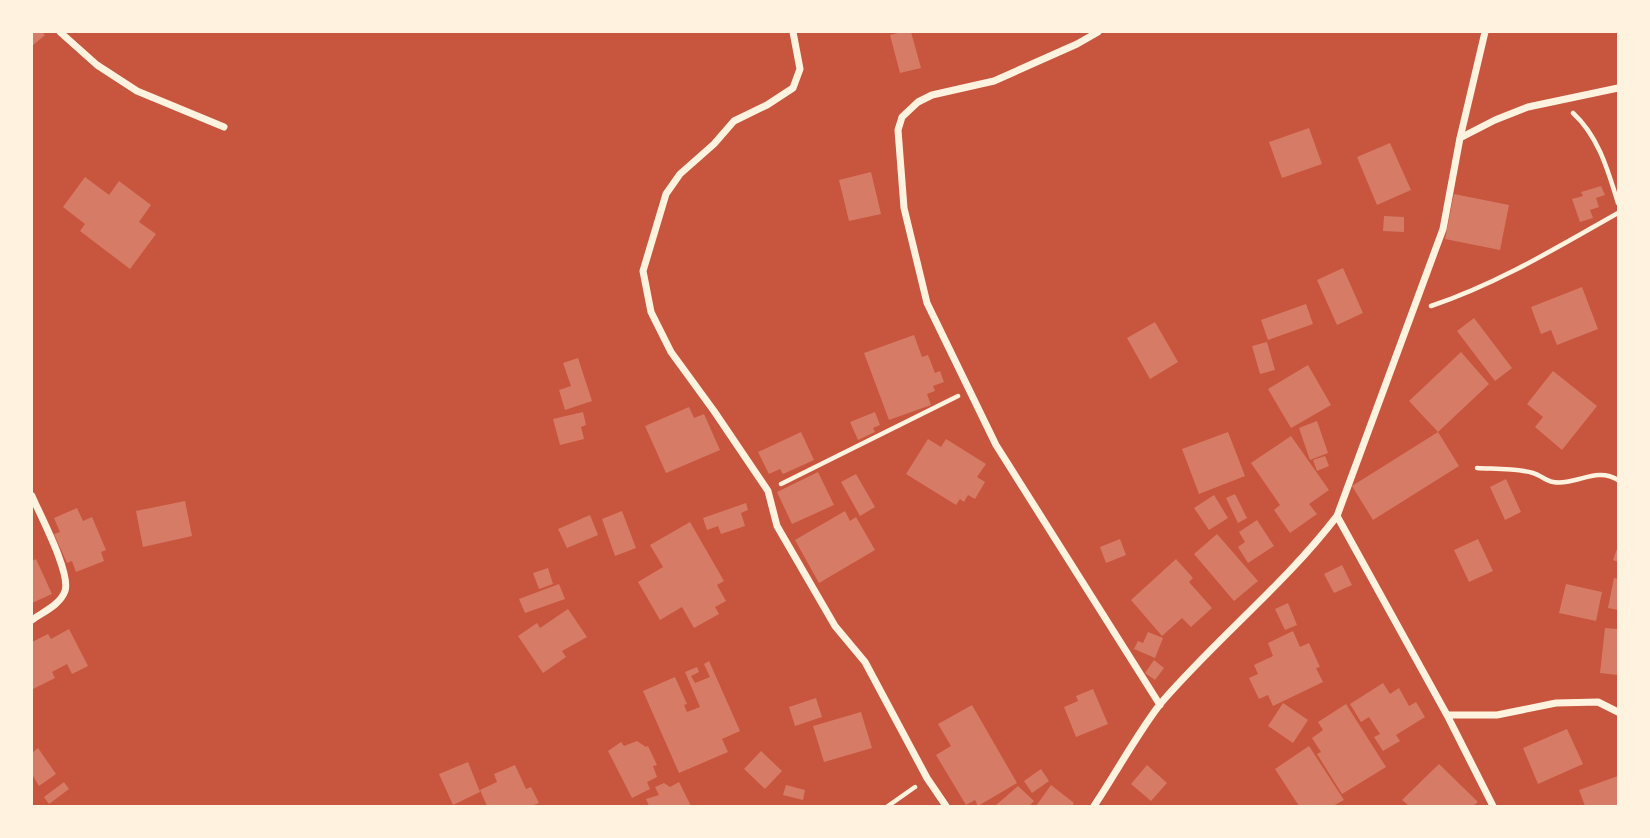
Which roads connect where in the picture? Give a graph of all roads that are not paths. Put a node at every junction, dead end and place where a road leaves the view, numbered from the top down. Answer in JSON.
{"nodes":[{"id":1,"x":60,"y":32,"type":"edge"},
{"id":2,"x":793,"y":32,"type":"edge"},
{"id":3,"x":1098,"y":32,"type":"edge"},
{"id":4,"x":1485,"y":32,"type":"edge"},
{"id":5,"x":1619,"y":88,"type":"edge"},
{"id":6,"x":224,"y":127,"type":"dead end"},
{"id":7,"x":1460,"y":138,"type":"junction"},
{"id":8,"x":32,"y":496,"type":"edge"},
{"id":9,"x":1337,"y":516,"type":"junction"},
{"id":10,"x":32,"y":620,"type":"edge"},
{"id":11,"x":1160,"y":705,"type":"junction"},
{"id":12,"x":1619,"y":712,"type":"edge"},
{"id":13,"x":1447,"y":715,"type":"junction"},
{"id":14,"x":946,"y":807,"type":"edge"},
{"id":15,"x":1094,"y":807,"type":"edge"},
{"id":16,"x":1493,"y":807,"type":"edge"}],
"edges":[{"from":1,"to":6,"type":"street"},
{"from":2,"to":14,"type":"street"},
{"from":3,"to":11,"type":"street"},
{"from":4,"to":7,"type":"street"},
{"from":5,"to":7,"type":"street"},
{"from":7,"to":9,"type":"street"},
{"from":8,"to":10,"type":"street"},
{"from":9,"to":11,"type":"street"},
{"from":9,"to":13,"type":"street"},
{"from":11,"to":15,"type":"street"},
{"from":12,"to":13,"type":"street"},
{"from":13,"to":16,"type":"street"}]}
